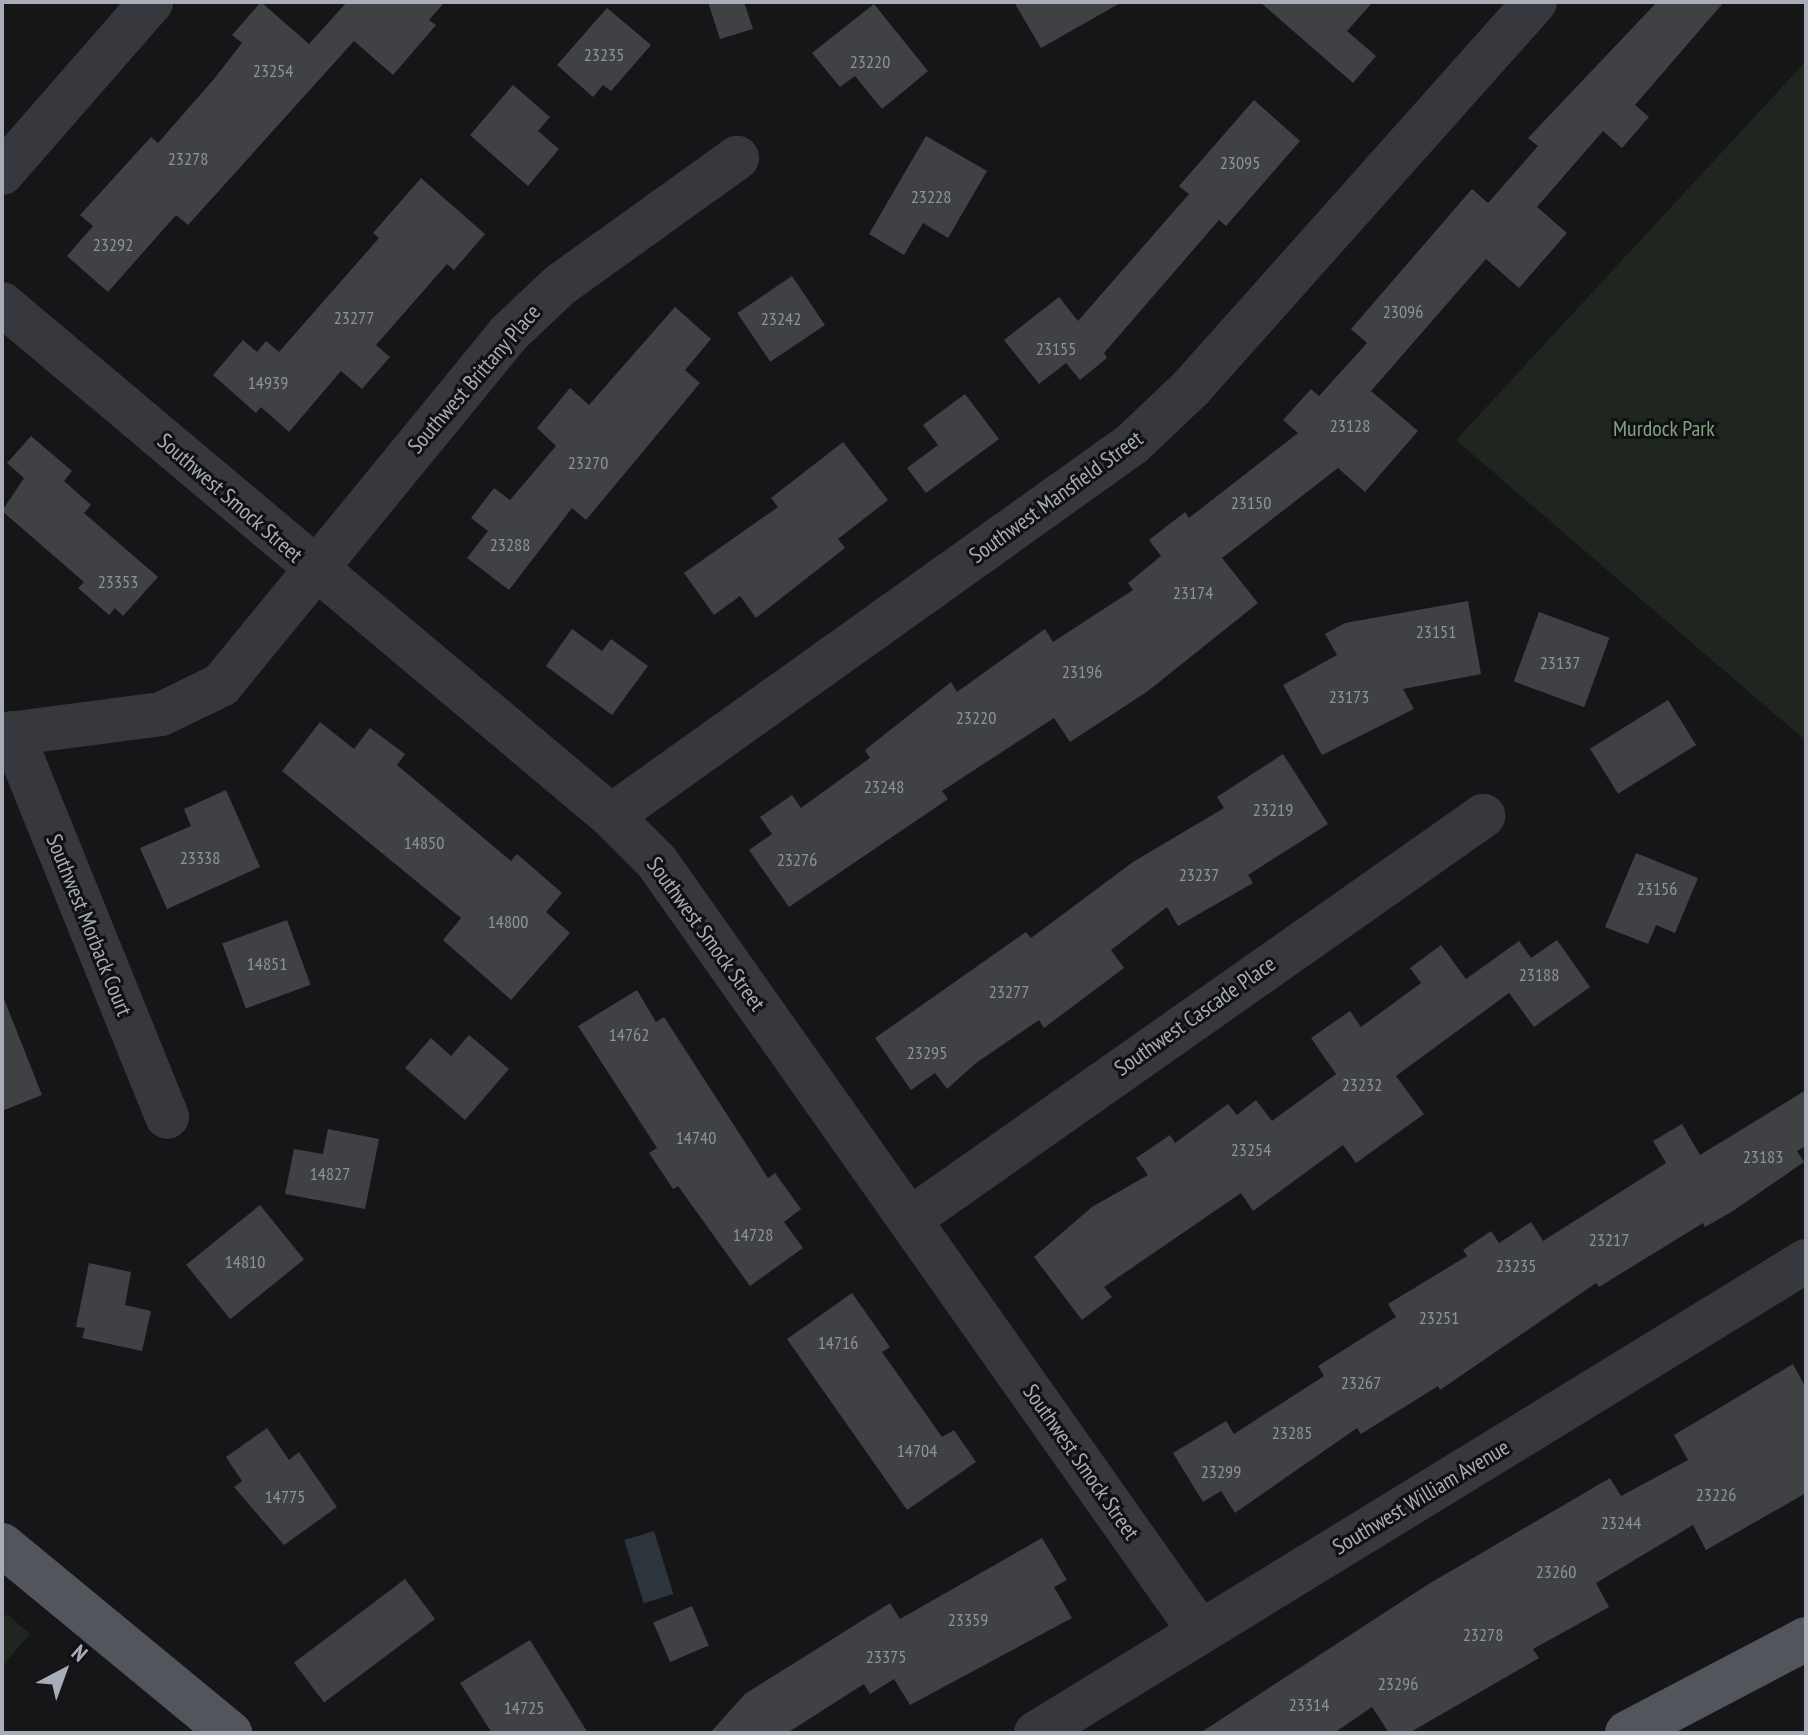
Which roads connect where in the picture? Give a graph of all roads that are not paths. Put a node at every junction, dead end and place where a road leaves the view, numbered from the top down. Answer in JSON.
{"nodes":[{"id":1,"x":151,"y":2,"type":"edge"},
{"id":2,"x":1535,"y":2,"type":"edge"},
{"id":3,"x":737,"y":158,"type":"dead end"},
{"id":4,"x":2,"y":173,"type":"edge"},
{"id":5,"x":2,"y":304,"type":"edge"},
{"id":6,"x":312,"y":569,"type":"junction"},
{"id":7,"x":7,"y":734,"type":"edge"},
{"id":8,"x":611,"y":816,"type":"junction"},
{"id":9,"x":1483,"y":816,"type":"dead end"},
{"id":10,"x":167,"y":1117,"type":"dead end"},
{"id":11,"x":910,"y":1219,"type":"junction"},
{"id":12,"x":1806,"y":1261,"type":"edge"},
{"id":13,"x":2,"y":1545,"type":"edge"},
{"id":14,"x":1198,"y":1629,"type":"junction"},
{"id":15,"x":1806,"y":1639,"type":"edge"},
{"id":16,"x":230,"y":1733,"type":"edge"},
{"id":17,"x":1036,"y":1733,"type":"edge"},
{"id":18,"x":1627,"y":1733,"type":"edge"}],
"edges":[{"from":1,"to":4,"type":"street"},
{"from":2,"to":8,"type":"street","name":"Southwest Mansfield Street"},
{"from":3,"to":6,"type":"street","name":"Southwest Brittany Place"},
{"from":5,"to":6,"type":"street","name":"Southwest Smock Street"},
{"from":6,"to":7,"type":"street","name":"Southwest Brittany Place"},
{"from":6,"to":8,"type":"street","name":"Southwest Smock Street"},
{"from":7,"to":10,"type":"street","name":"Southwest Morback Court"},
{"from":8,"to":11,"type":"street","name":"Southwest Smock Street"},
{"from":9,"to":11,"type":"street","name":"Southwest Cascade Place"},
{"from":11,"to":14,"type":"street","name":"Southwest Smock Street"},
{"from":12,"to":14,"type":"street","name":"Southwest William Avenue"},
{"from":13,"to":16,"type":"main road"},
{"from":14,"to":17,"type":"street","name":"Southwest William Avenue"},
{"from":15,"to":18,"type":"main road"}]}
